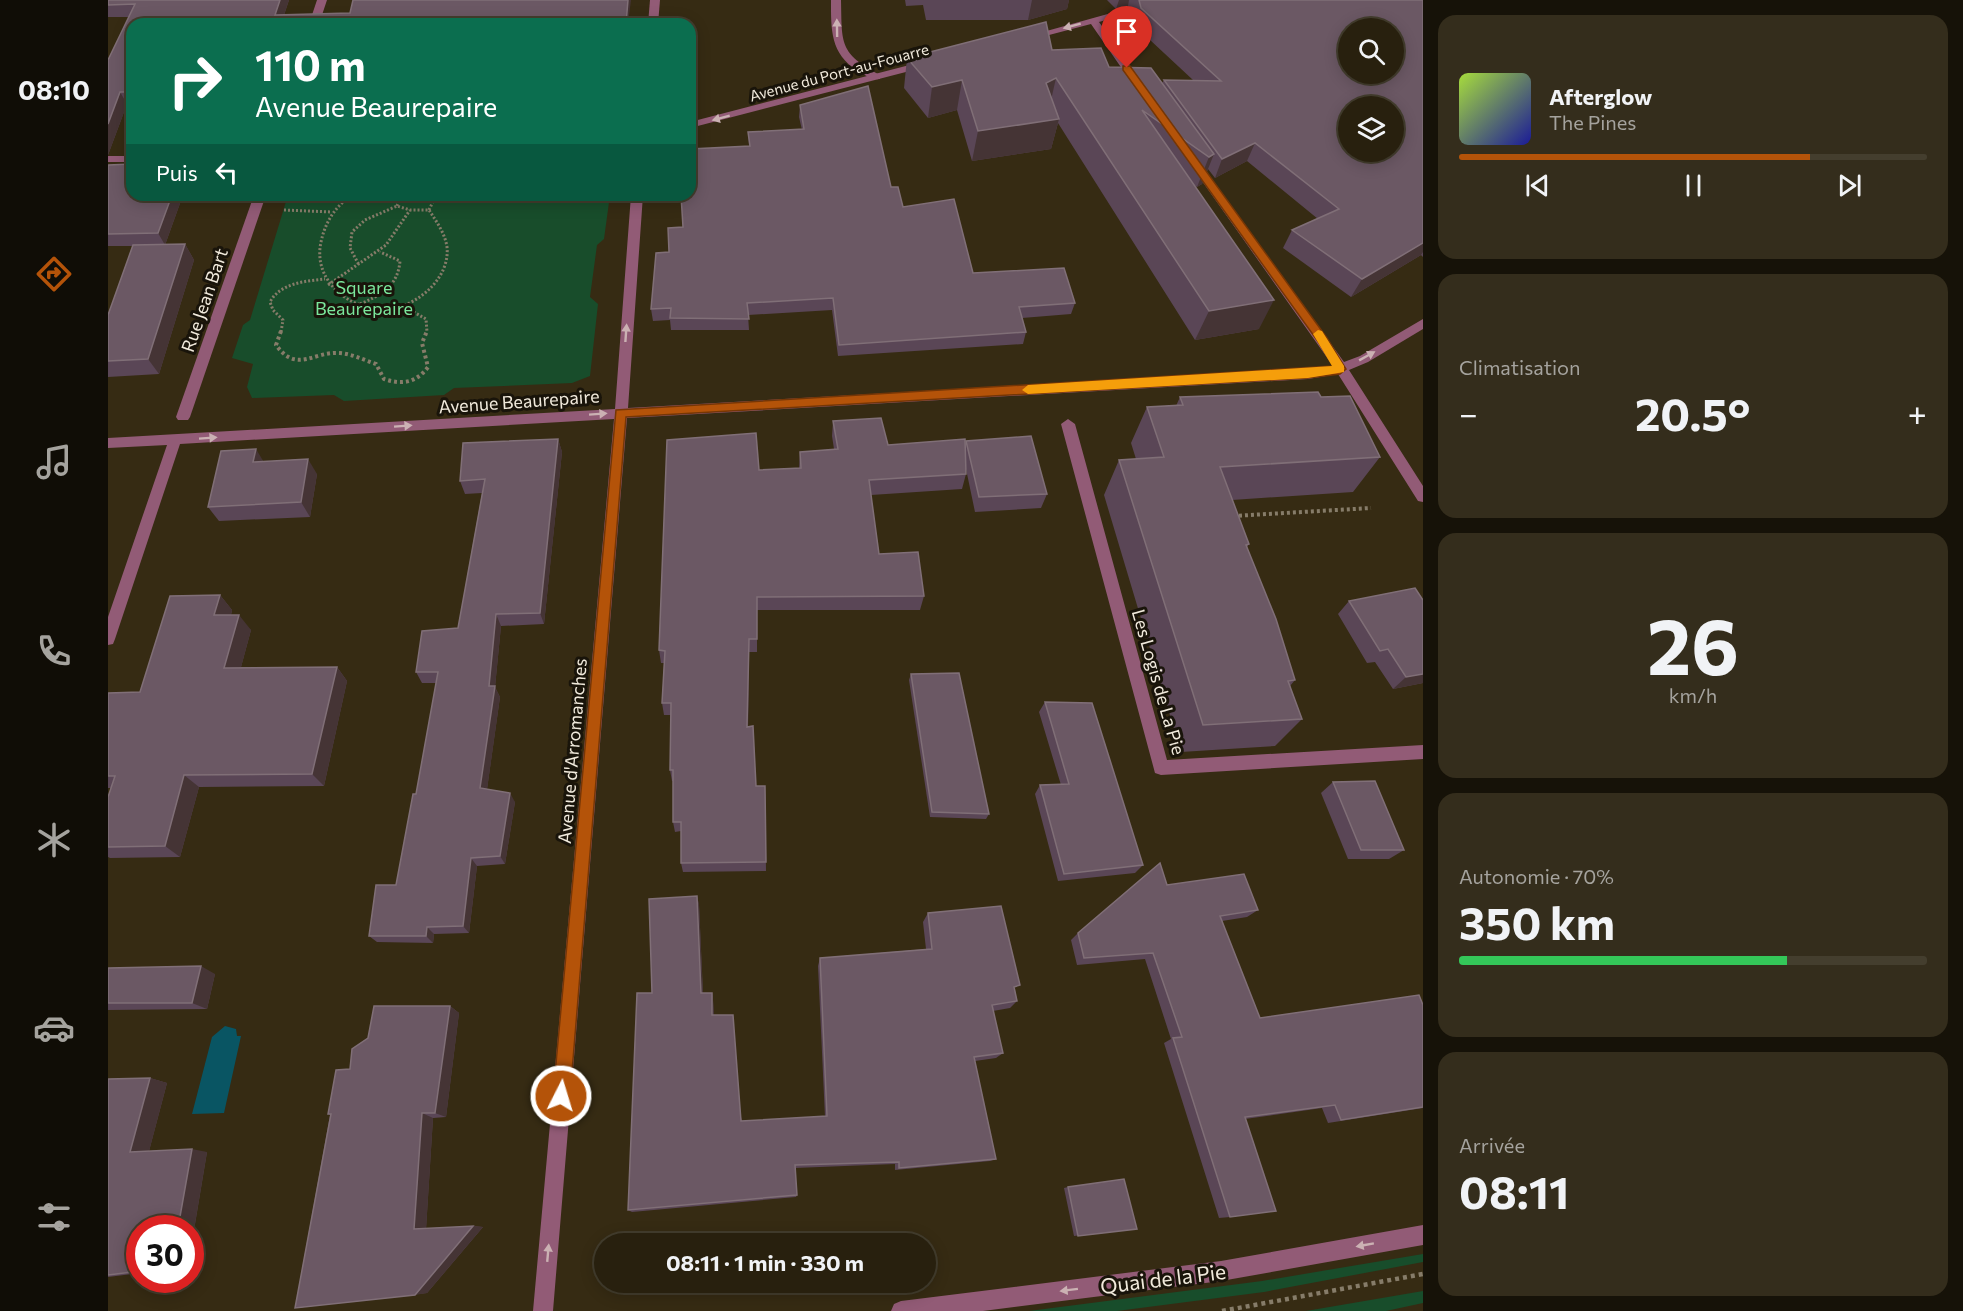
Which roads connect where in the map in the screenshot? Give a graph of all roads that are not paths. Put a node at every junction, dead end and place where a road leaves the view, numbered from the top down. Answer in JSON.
{"nodes":[{"id":1,"x":322,"y":0,"type":"edge"},
{"id":2,"x":655,"y":0,"type":"edge"},
{"id":3,"x":836,"y":0,"type":"edge"},
{"id":4,"x":1169,"y":0,"type":"edge"},
{"id":5,"x":316,"y":18,"type":"edge"},
{"id":6,"x":654,"y":18,"type":"edge"},
{"id":7,"x":1093,"y":20,"type":"junction"},
{"id":8,"x":1024,"y":38,"type":"edge"},
{"id":9,"x":933,"y":62,"type":"edge"},
{"id":10,"x":876,"y":77,"type":"junction"},
{"id":11,"x":1149,"y":99,"type":"edge"},
{"id":12,"x":696,"y":123,"type":"edge"},
{"id":13,"x":1190,"y":156,"type":"edge"},
{"id":14,"x":108,"y":159,"type":"edge"},
{"id":15,"x":126,"y":159,"type":"edge"},
{"id":16,"x":258,"y":201,"type":"edge"},
{"id":17,"x":637,"y":201,"type":"edge"},
{"id":18,"x":1423,"y":322,"type":"edge"},
{"id":19,"x":1340,"y":369,"type":"junction"},
{"id":20,"x":620,"y":413,"type":"junction"},
{"id":21,"x":183,"y":417,"type":"dead end"},
{"id":22,"x":1068,"y":424,"type":"dead end"},
{"id":23,"x":175,"y":440,"type":"junction"},
{"id":24,"x":108,"y":444,"type":"edge"},
{"id":25,"x":1423,"y":497,"type":"edge"},
{"id":26,"x":108,"y":639,"type":"edge"},
{"id":27,"x":1423,"y":752,"type":"edge"},
{"id":28,"x":1423,"y":1235,"type":"edge"},
{"id":29,"x":543,"y":1311,"type":"edge"},
{"id":30,"x":901,"y":1311,"type":"edge"}],
"edges":[{"from":1,"to":5,"type":"street"},
{"from":2,"to":6,"type":"street"},
{"from":10,"to":3,"type":"street","one_way":true},
{"from":4,"to":7,"type":"street"},
{"from":7,"to":8,"type":"street","one_way":true},
{"from":7,"to":11,"type":"street"},
{"from":9,"to":10,"type":"street","name":"Avenue du Port-au-Fouarre"},
{"from":10,"to":12,"type":"street","name":"Avenue du Port-au-Fouarre","one_way":true},
{"from":13,"to":19,"type":"street"},
{"from":14,"to":15,"type":"street"},
{"from":16,"to":21,"type":"street","name":"Rue Jean Bart"},
{"from":20,"to":17,"type":"street","name":"Avenue d'Arromanches","one_way":true},
{"from":19,"to":18,"type":"street","name":"Avenue Beaurepaire","one_way":true},
{"from":19,"to":20,"type":"street","name":"Avenue Beaurepaire"},
{"from":19,"to":25,"type":"street"},
{"from":23,"to":20,"type":"street","name":"Avenue Beaurepaire","one_way":true},
{"from":29,"to":20,"type":"street","name":"Avenue d'Arromanches","one_way":true},
{"from":22,"to":27,"type":"street","name":"Les Logis de La Pie"},
{"from":23,"to":24,"type":"street","name":"Avenue Beaurepaire"},
{"from":23,"to":26,"type":"street"},
{"from":28,"to":30,"type":"street","name":"Quai de la Pie","one_way":true}]}
